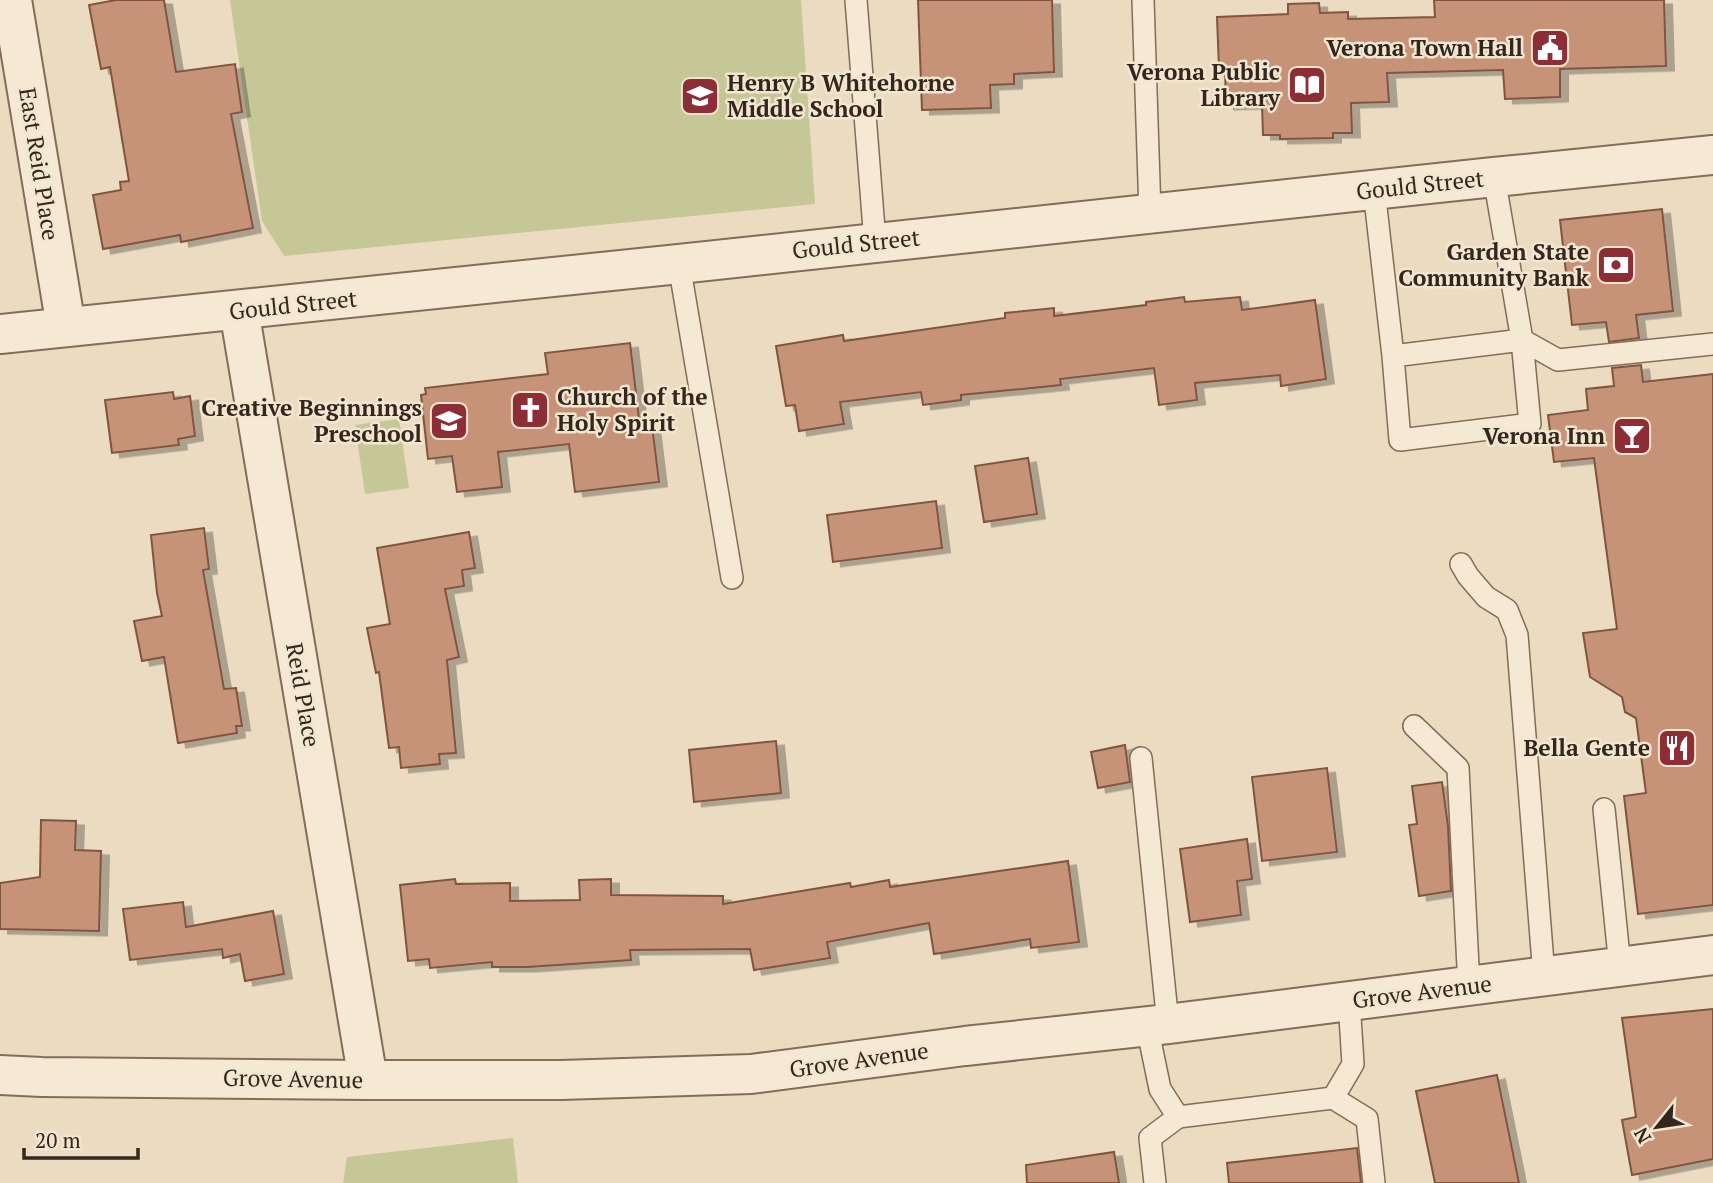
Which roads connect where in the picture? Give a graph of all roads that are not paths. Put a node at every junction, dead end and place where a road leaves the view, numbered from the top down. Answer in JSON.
{"nodes":[{"id":1,"x":12,"y":0,"type":"edge"},
{"id":2,"x":856,"y":0,"type":"edge"},
{"id":3,"x":1143,"y":0,"type":"edge"},
{"id":4,"x":1713,"y":155,"type":"edge"},
{"id":5,"x":1494,"y":177,"type":"junction"},
{"id":6,"x":1374,"y":190,"type":"junction"},
{"id":7,"x":1150,"y":214,"type":"junction"},
{"id":8,"x":875,"y":242,"type":"junction"},
{"id":9,"x":679,"y":264,"type":"junction"},
{"id":10,"x":239,"y":310,"type":"junction"},
{"id":11,"x":66,"y":327,"type":"junction"},
{"id":12,"x":0,"y":334,"type":"edge"},
{"id":13,"x":1522,"y":340,"type":"junction"},
{"id":14,"x":1713,"y":344,"type":"edge"},
{"id":15,"x":1393,"y":356,"type":"junction"},
{"id":16,"x":1461,"y":564,"type":"dead end"},
{"id":17,"x":732,"y":578,"type":"dead end"},
{"id":18,"x":1414,"y":726,"type":"dead end"},
{"id":19,"x":1141,"y":758,"type":"dead end"},
{"id":20,"x":1604,"y":809,"type":"dead end"},
{"id":21,"x":1713,"y":955,"type":"edge"},
{"id":22,"x":1620,"y":967,"type":"junction"},
{"id":23,"x":1544,"y":976,"type":"junction"},
{"id":24,"x":1469,"y":986,"type":"junction"},
{"id":25,"x":1349,"y":1001,"type":"junction"},
{"id":26,"x":1158,"y":1025,"type":"junction"},
{"id":27,"x":0,"y":1075,"type":"edge"},
{"id":28,"x":368,"y":1080,"type":"junction"},
{"id":29,"x":1333,"y":1098,"type":"junction"},
{"id":30,"x":1178,"y":1117,"type":"junction"},
{"id":31,"x":1155,"y":1183,"type":"edge"},
{"id":32,"x":1374,"y":1183,"type":"edge"}],
"edges":[{"from":1,"to":11,"type":"street","name":"East Reid Place"},
{"from":2,"to":8,"type":"lane"},
{"from":3,"to":7,"type":"lane"},
{"from":4,"to":5,"type":"street","name":"Gould Street"},
{"from":5,"to":6,"type":"street","name":"Gould Street"},
{"from":5,"to":13,"type":"lane"},
{"from":6,"to":7,"type":"street","name":"Gould Street"},
{"from":6,"to":15,"type":"lane"},
{"from":7,"to":8,"type":"street","name":"Gould Street"},
{"from":8,"to":9,"type":"street","name":"Gould Street"},
{"from":9,"to":10,"type":"street","name":"Gould Street"},
{"from":9,"to":17,"type":"lane"},
{"from":10,"to":11,"type":"street","name":"Gould Street"},
{"from":10,"to":28,"type":"street","name":"Reid Place"},
{"from":11,"to":12,"type":"street","name":"Gould Street"},
{"from":13,"to":14,"type":"lane"},
{"from":13,"to":15,"type":"lane"},
{"from":13,"to":15,"type":"lane"},
{"from":16,"to":23,"type":"lane"},
{"from":18,"to":24,"type":"lane"},
{"from":19,"to":26,"type":"lane"},
{"from":20,"to":22,"type":"lane"},
{"from":21,"to":22,"type":"street","name":"Grove Avenue"},
{"from":22,"to":23,"type":"street","name":"Grove Avenue"},
{"from":23,"to":24,"type":"street","name":"Grove Avenue"},
{"from":24,"to":25,"type":"street","name":"Grove Avenue"},
{"from":25,"to":26,"type":"street","name":"Grove Avenue"},
{"from":25,"to":29,"type":"lane"},
{"from":26,"to":28,"type":"street","name":"Grove Avenue"},
{"from":26,"to":30,"type":"lane"},
{"from":27,"to":28,"type":"street","name":"Grove Avenue"},
{"from":29,"to":30,"type":"lane"},
{"from":29,"to":32,"type":"lane"},
{"from":30,"to":31,"type":"lane"}]}
